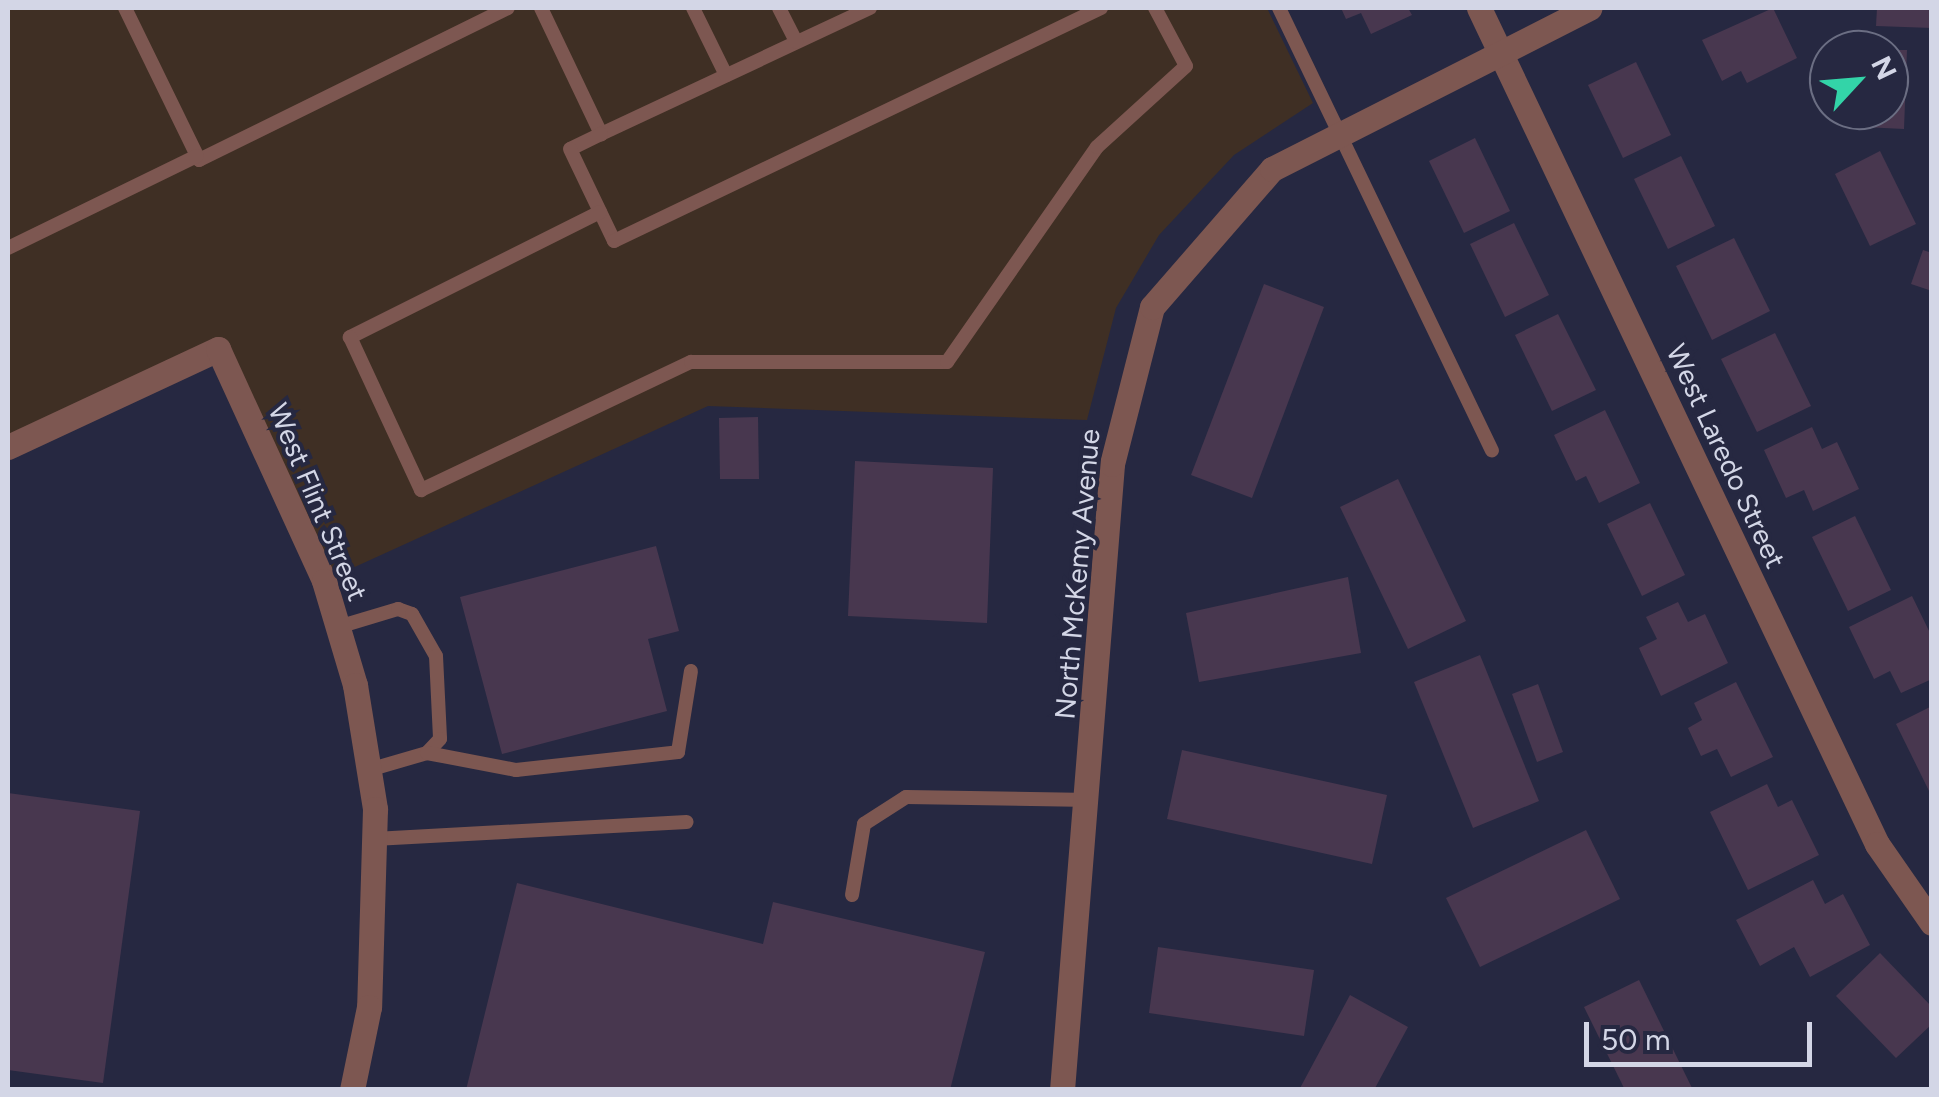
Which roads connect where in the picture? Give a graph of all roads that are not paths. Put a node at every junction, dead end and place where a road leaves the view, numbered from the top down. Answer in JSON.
{"nodes":[{"id":1,"x":125,"y":8,"type":"edge"},
{"id":2,"x":508,"y":8,"type":"edge"},
{"id":3,"x":541,"y":8,"type":"edge"},
{"id":4,"x":693,"y":8,"type":"edge"},
{"id":5,"x":779,"y":8,"type":"edge"},
{"id":6,"x":870,"y":8,"type":"edge"},
{"id":7,"x":1101,"y":8,"type":"edge"},
{"id":8,"x":1155,"y":8,"type":"edge"},
{"id":9,"x":1278,"y":8,"type":"edge"},
{"id":10,"x":1479,"y":8,"type":"edge"},
{"id":11,"x":1590,"y":8,"type":"edge"},
{"id":12,"x":796,"y":42,"type":"junction"},
{"id":13,"x":1502,"y":52,"type":"junction"},
{"id":14,"x":726,"y":75,"type":"junction"},
{"id":15,"x":601,"y":134,"type":"junction"},
{"id":16,"x":1339,"y":134,"type":"junction"},
{"id":17,"x":197,"y":156,"type":"junction"},
{"id":18,"x":600,"y":212,"type":"junction"},
{"id":19,"x":8,"y":248,"type":"edge"},
{"id":20,"x":8,"y":447,"type":"edge"},
{"id":21,"x":1492,"y":450,"type":"dead end"},
{"id":22,"x":338,"y":627,"type":"junction"},
{"id":23,"x":691,"y":671,"type":"dead end"},
{"id":24,"x":427,"y":753,"type":"junction"},
{"id":25,"x":369,"y":770,"type":"junction"},
{"id":26,"x":1091,"y":800,"type":"junction"},
{"id":27,"x":687,"y":822,"type":"dead end"},
{"id":28,"x":374,"y":839,"type":"junction"},
{"id":29,"x":852,"y":895,"type":"dead end"},
{"id":30,"x":1932,"y":923,"type":"edge"},
{"id":31,"x":352,"y":1090,"type":"edge"},
{"id":32,"x":1062,"y":1090,"type":"edge"}],
"edges":[{"from":1,"to":17,"type":"lane"},
{"from":2,"to":17,"type":"lane"},
{"from":3,"to":15,"type":"lane"},
{"from":4,"to":14,"type":"lane"},
{"from":5,"to":12,"type":"lane"},
{"from":6,"to":12,"type":"lane"},
{"from":7,"to":18,"type":"lane"},
{"from":8,"to":18,"type":"lane"},
{"from":9,"to":16,"type":"lane"},
{"from":10,"to":13,"type":"street","name":"West Laredo Street"},
{"from":11,"to":13,"type":"street","name":"North McKemy Avenue"},
{"from":12,"to":14,"type":"lane"},
{"from":13,"to":16,"type":"street","name":"North McKemy Avenue"},
{"from":13,"to":30,"type":"street","name":"West Laredo Street"},
{"from":14,"to":15,"type":"lane"},
{"from":15,"to":18,"type":"lane"},
{"from":16,"to":21,"type":"lane"},
{"from":16,"to":26,"type":"street","name":"North McKemy Avenue"},
{"from":17,"to":19,"type":"lane"},
{"from":20,"to":22,"type":"street","name":"West Flint Street"},
{"from":22,"to":24,"type":"lane"},
{"from":22,"to":25,"type":"street","name":"West Flint Street"},
{"from":23,"to":24,"type":"lane"},
{"from":24,"to":25,"type":"lane"},
{"from":25,"to":28,"type":"street","name":"West Flint Street"},
{"from":26,"to":29,"type":"lane"},
{"from":26,"to":32,"type":"street","name":"North McKemy Avenue"},
{"from":27,"to":28,"type":"lane"},
{"from":28,"to":31,"type":"street","name":"West Flint Street"}]}
